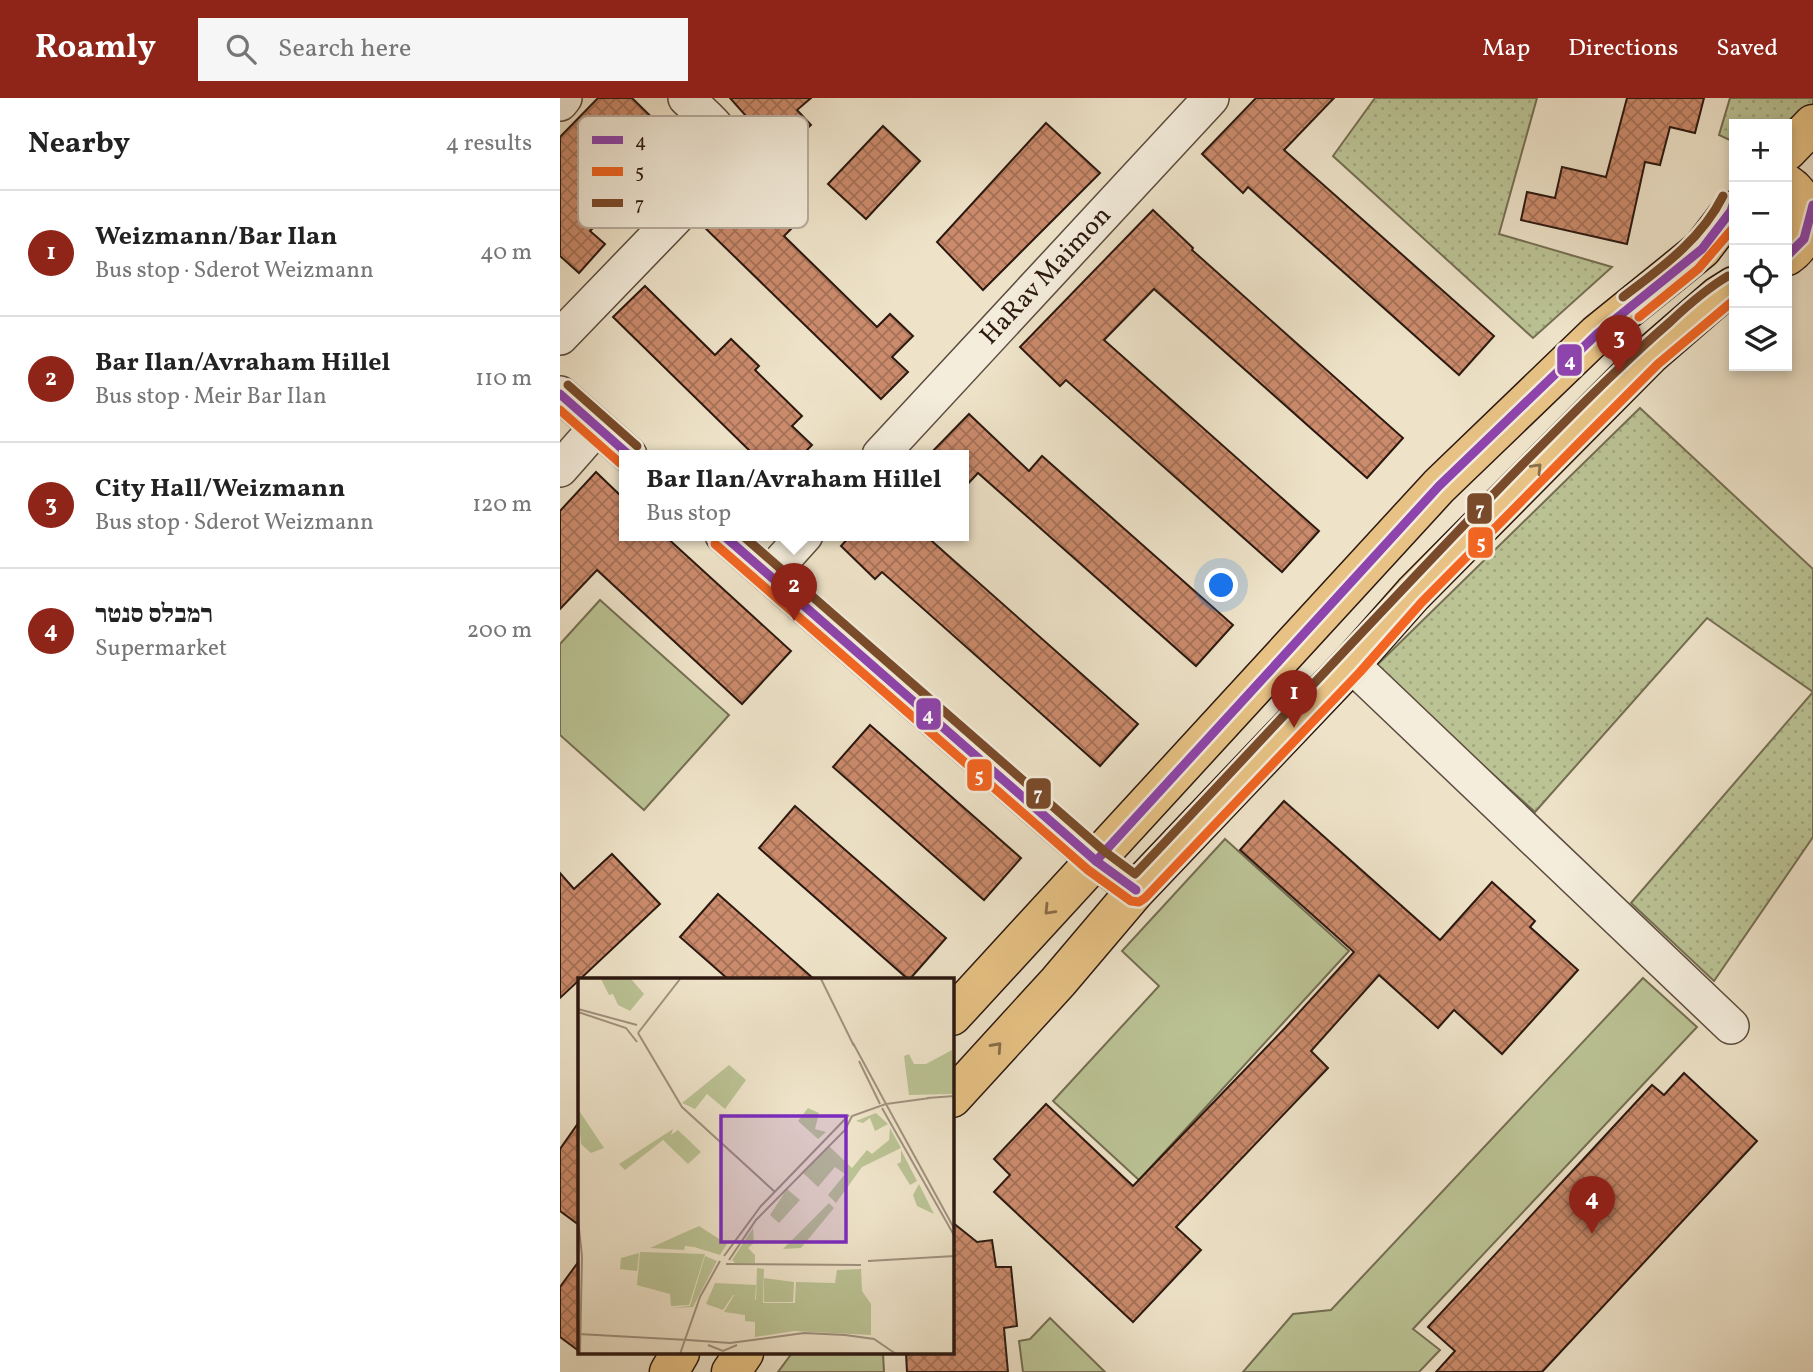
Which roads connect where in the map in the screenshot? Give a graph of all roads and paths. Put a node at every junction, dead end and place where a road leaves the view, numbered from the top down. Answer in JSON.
{"nodes":[{"id":1,"x":564,"y":98,"type":"edge"},
{"id":2,"x":686,"y":98,"type":"edge"},
{"id":3,"x":1211,"y":98,"type":"edge"},
{"id":4,"x":560,"y":103,"type":"edge"},
{"id":5,"x":704,"y":116,"type":"edge"},
{"id":6,"x":1813,"y":124,"type":"edge"},
{"id":7,"x":1792,"y":146,"type":"edge"},
{"id":8,"x":1803,"y":201,"type":"edge"},
{"id":9,"x":1729,"y":221,"type":"edge"},
{"id":10,"x":666,"y":228,"type":"edge"},
{"id":11,"x":1792,"y":252,"type":"edge"},
{"id":12,"x":1729,"y":289,"type":"edge"},
{"id":13,"x":560,"y":337,"type":"edge"},
{"id":14,"x":560,"y":394,"type":"edge"},
{"id":15,"x":597,"y":427,"type":"junction"},
{"id":16,"x":623,"y":450,"type":"edge"},
{"id":17,"x":885,"y":450,"type":"edge"},
{"id":18,"x":560,"y":470,"type":"edge"},
{"id":19,"x":730,"y":541,"type":"edge"},
{"id":20,"x":800,"y":541,"type":"edge"},
{"id":21,"x":769,"y":575,"type":"junction"},
{"id":22,"x":1351,"y":664,"type":"junction"},
{"id":23,"x":1096,"y":861,"type":"junction"},
{"id":24,"x":1136,"y":890,"type":"junction"},
{"id":25,"x":954,"y":1014,"type":"edge"},
{"id":26,"x":1731,"y":1026,"type":"dead end"},
{"id":27,"x":954,"y":1096,"type":"edge"},
{"id":28,"x":679,"y":1354,"type":"edge"},
{"id":29,"x":743,"y":1354,"type":"edge"},
{"id":30,"x":669,"y":1372,"type":"edge"},
{"id":31,"x":731,"y":1372,"type":"edge"}],
"edges":[{"from":1,"to":4,"type":"street"},
{"from":2,"to":5,"type":"street"},
{"from":3,"to":17,"type":"street","name":"HaRav Maimon"},
{"from":6,"to":7,"type":"main road"},
{"from":8,"to":11,"type":"main road"},
{"from":9,"to":23,"type":"main road"},
{"from":10,"to":13,"type":"street"},
{"from":22,"to":12,"type":"main road","one_way":true},
{"from":14,"to":15,"type":"street"},
{"from":15,"to":16,"type":"street"},
{"from":15,"to":18,"type":"street"},
{"from":19,"to":21,"type":"street"},
{"from":20,"to":21,"type":"street"},
{"from":21,"to":23,"type":"street"},
{"from":22,"to":24,"type":"main road"},
{"from":22,"to":26,"type":"street"},
{"from":23,"to":24,"type":"street"},
{"from":23,"to":25,"type":"main road","one_way":true},
{"from":27,"to":24,"type":"main road","one_way":true},
{"from":28,"to":30,"type":"main road"},
{"from":29,"to":31,"type":"main road"}]}
